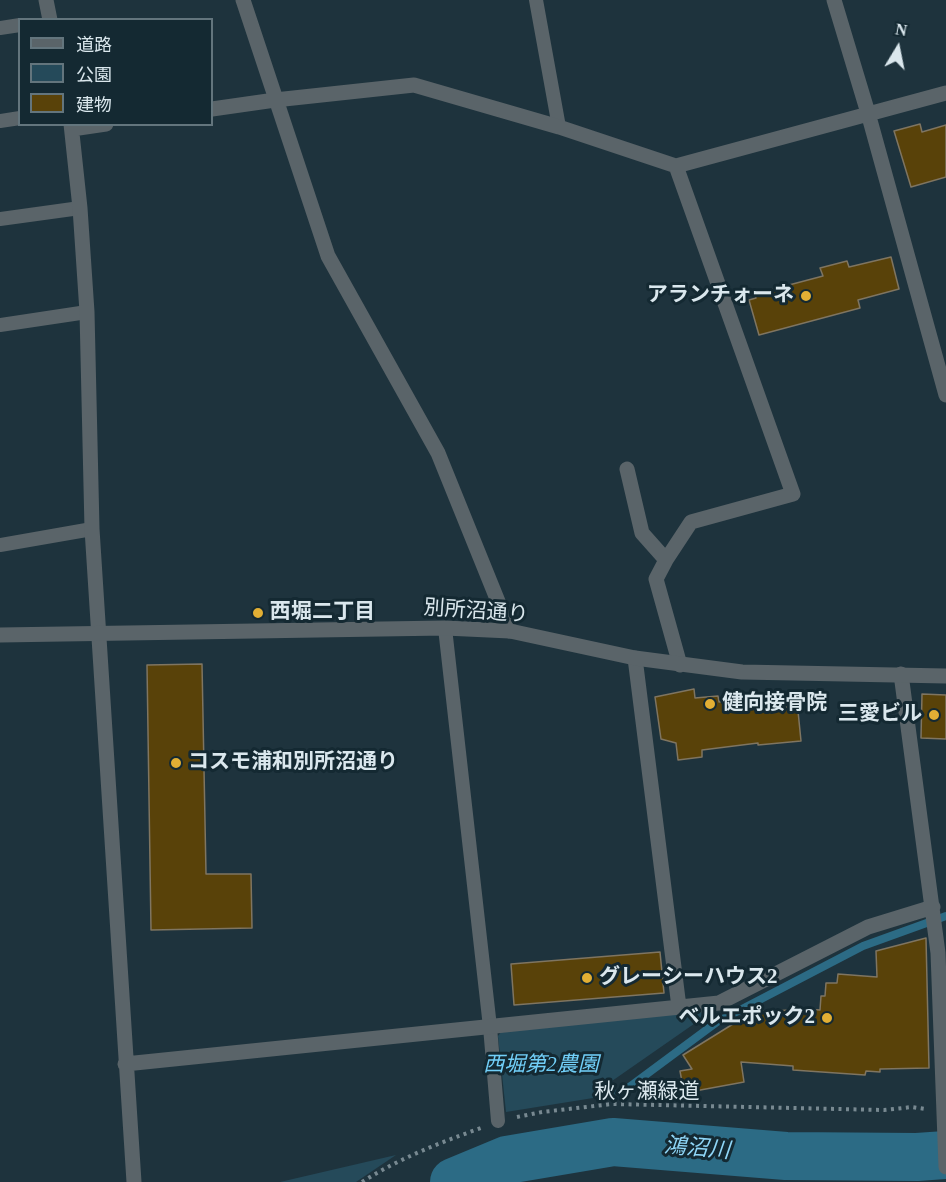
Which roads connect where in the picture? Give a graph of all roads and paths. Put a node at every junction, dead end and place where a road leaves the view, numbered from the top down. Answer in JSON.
{"nodes":[{"id":1,"x":46,"y":0,"type":"edge"},
{"id":2,"x":243,"y":0,"type":"edge"},
{"id":3,"x":536,"y":0,"type":"edge"},
{"id":4,"x":834,"y":0,"type":"edge"},
{"id":5,"x":50,"y":18,"type":"edge"},
{"id":6,"x":18,"y":25,"type":"edge"},
{"id":7,"x":0,"y":28,"type":"edge"},
{"id":8,"x":946,"y":93,"type":"edge"},
{"id":9,"x":275,"y":100,"type":"junction"},
{"id":10,"x":213,"y":109,"type":"edge"},
{"id":11,"x":868,"y":113,"type":"junction"},
{"id":12,"x":18,"y":118,"type":"edge"},
{"id":13,"x":0,"y":121,"type":"edge"},
{"id":14,"x":72,"y":127,"type":"edge"},
{"id":15,"x":559,"y":128,"type":"junction"},
{"id":16,"x":676,"y":166,"type":"junction"},
{"id":17,"x":80,"y":208,"type":"junction"},
{"id":18,"x":0,"y":219,"type":"edge"},
{"id":19,"x":87,"y":312,"type":"junction"},
{"id":20,"x":0,"y":325,"type":"edge"},
{"id":21,"x":946,"y":395,"type":"edge"},
{"id":22,"x":627,"y":469,"type":"dead end"},
{"id":23,"x":92,"y":529,"type":"junction"},
{"id":24,"x":0,"y":544,"type":"edge"},
{"id":25,"x":666,"y":560,"type":"junction"},
{"id":26,"x":445,"y":628,"type":"junction"},
{"id":27,"x":510,"y":631,"type":"junction"},
{"id":28,"x":99,"y":632,"type":"junction"},
{"id":29,"x":0,"y":635,"type":"edge"},
{"id":30,"x":635,"y":658,"type":"junction"},
{"id":31,"x":680,"y":665,"type":"junction"},
{"id":32,"x":901,"y":674,"type":"junction"},
{"id":33,"x":946,"y":676,"type":"edge"},
{"id":34,"x":933,"y":908,"type":"junction"},
{"id":35,"x":939,"y":931,"type":"edge"},
{"id":36,"x":679,"y":1007,"type":"junction"},
{"id":37,"x":490,"y":1027,"type":"junction"},
{"id":38,"x":126,"y":1064,"type":"junction"},
{"id":39,"x":944,"y":1113,"type":"junction"},
{"id":40,"x":498,"y":1121,"type":"junction"},
{"id":41,"x":946,"y":1167,"type":"edge"},
{"id":42,"x":134,"y":1182,"type":"edge"},
{"id":43,"x":362,"y":1182,"type":"edge"}],
"edges":[{"from":1,"to":5,"type":"street"},
{"from":2,"to":9,"type":"street"},
{"from":3,"to":15,"type":"lane"},
{"from":4,"to":11,"type":"street"},
{"from":6,"to":7,"type":"lane"},
{"from":8,"to":11,"type":"street"},
{"from":9,"to":10,"type":"street"},
{"from":9,"to":15,"type":"street"},
{"from":9,"to":27,"type":"street"},
{"from":11,"to":16,"type":"street"},
{"from":11,"to":21,"type":"street"},
{"from":12,"to":13,"type":"lane"},
{"from":14,"to":17,"type":"street"},
{"from":15,"to":16,"type":"street"},
{"from":16,"to":25,"type":"street"},
{"from":17,"to":18,"type":"lane"},
{"from":17,"to":19,"type":"street"},
{"from":19,"to":20,"type":"lane"},
{"from":19,"to":23,"type":"street"},
{"from":22,"to":25,"type":"street"},
{"from":23,"to":24,"type":"lane"},
{"from":23,"to":28,"type":"street"},
{"from":25,"to":31,"type":"street"},
{"from":26,"to":27,"type":"street","name":"別所沼通り"},
{"from":26,"to":28,"type":"street","name":"別所沼通り"},
{"from":26,"to":37,"type":"lane"},
{"from":27,"to":30,"type":"street","name":"別所沼通り"},
{"from":28,"to":29,"type":"street","name":"別所沼通り"},
{"from":28,"to":38,"type":"street"},
{"from":30,"to":31,"type":"street","name":"別所沼通り"},
{"from":30,"to":36,"type":"street"},
{"from":31,"to":32,"type":"street","name":"別所沼通り"},
{"from":32,"to":33,"type":"street","name":"別所沼通り"},
{"from":32,"to":34,"type":"street"},
{"from":34,"to":35,"type":"street"},
{"from":34,"to":36,"type":"street"},
{"from":35,"to":39,"type":"street"},
{"from":36,"to":37,"type":"street"},
{"from":37,"to":38,"type":"street"},
{"from":37,"to":40,"type":"lane"},
{"from":38,"to":42,"type":"street"},
{"from":39,"to":40,"type":"path","name":"秋ヶ瀬緑道"},
{"from":39,"to":41,"type":"street"},
{"from":40,"to":43,"type":"path","name":"秋ヶ瀬緑道"}]}
